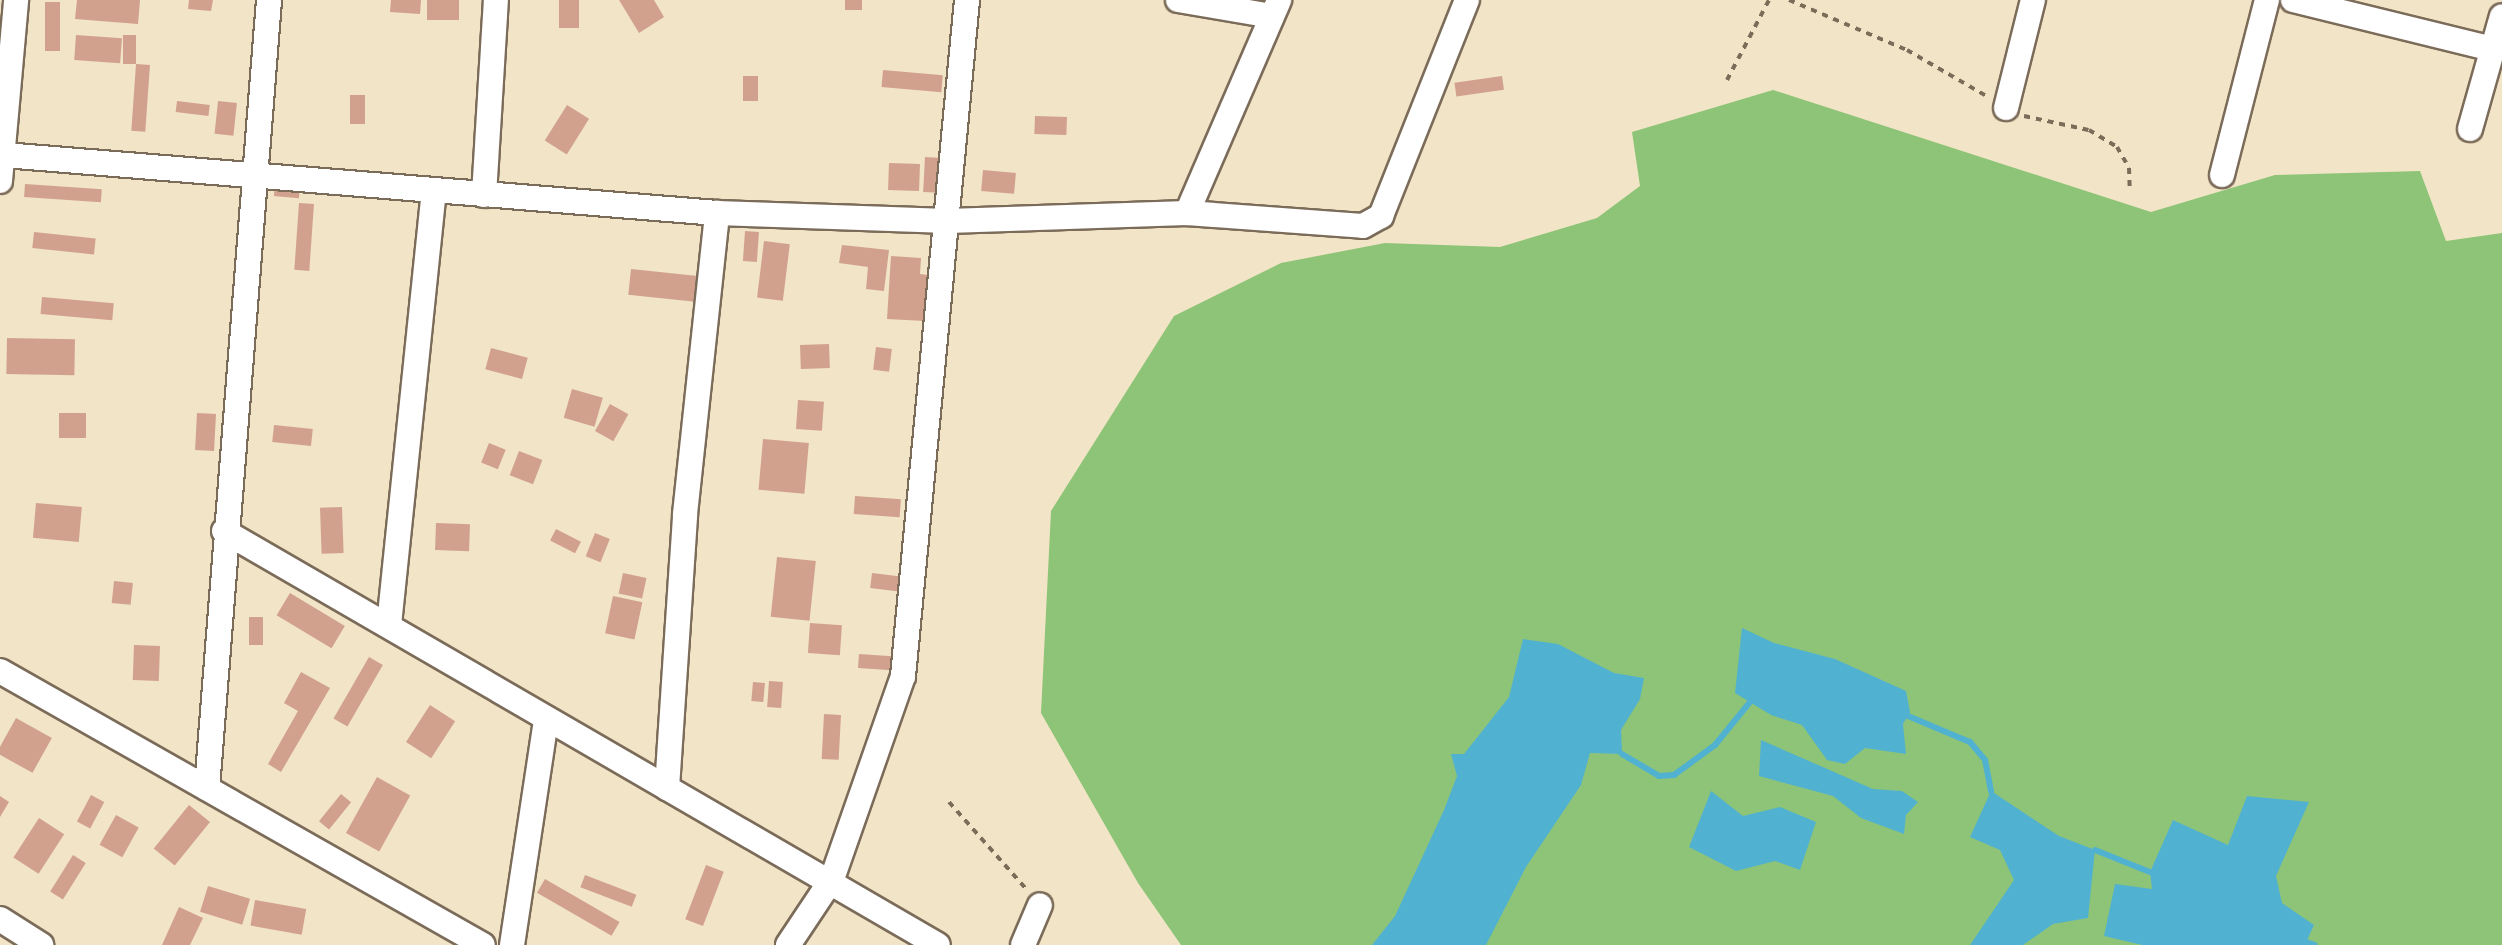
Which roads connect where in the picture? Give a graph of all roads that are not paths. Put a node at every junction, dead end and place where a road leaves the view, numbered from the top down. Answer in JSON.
{"nodes":[{"id":1,"x":16,"y":0,"type":"edge"},
{"id":2,"x":269,"y":0,"type":"edge"},
{"id":3,"x":496,"y":0,"type":"edge"},
{"id":4,"x":967,"y":0,"type":"edge"},
{"id":5,"x":1178,"y":0,"type":"edge"},
{"id":6,"x":1467,"y":0,"type":"edge"},
{"id":7,"x":2033,"y":0,"type":"edge"},
{"id":8,"x":2267,"y":0,"type":"edge"},
{"id":9,"x":2293,"y":0,"type":"edge"},
{"id":10,"x":1276,"y":8,"type":"edge"},
{"id":11,"x":2502,"y":16,"type":"edge"},
{"id":12,"x":2493,"y":49,"type":"junction"},
{"id":13,"x":2006,"y":108,"type":"road end"},
{"id":14,"x":2470,"y":129,"type":"dead end"},
{"id":15,"x":4,"y":155,"type":"junction"},
{"id":16,"x":255,"y":172,"type":"junction"},
{"id":17,"x":2222,"y":175,"type":"dead end"},
{"id":18,"x":0,"y":181,"type":"edge"},
{"id":19,"x":434,"y":191,"type":"junction"},
{"id":20,"x":484,"y":195,"type":"junction"},
{"id":21,"x":717,"y":213,"type":"junction"},
{"id":22,"x":1187,"y":213,"type":"junction"},
{"id":23,"x":948,"y":221,"type":"junction"},
{"id":24,"x":224,"y":531,"type":"junction"},
{"id":25,"x":389,"y":625,"type":"junction"},
{"id":26,"x":0,"y":671,"type":"edge"},
{"id":27,"x":546,"y":719,"type":"junction"},
{"id":28,"x":207,"y":788,"type":"junction"},
{"id":29,"x":667,"y":788,"type":"junction"},
{"id":30,"x":832,"y":879,"type":"junction"},
{"id":31,"x":1040,"y":905,"type":"road end"},
{"id":32,"x":0,"y":919,"type":"edge"},
{"id":33,"x":41,"y":945,"type":"edge"},
{"id":34,"x":483,"y":945,"type":"edge"},
{"id":35,"x":512,"y":945,"type":"edge"},
{"id":36,"x":788,"y":945,"type":"edge"},
{"id":37,"x":938,"y":945,"type":"edge"},
{"id":38,"x":1023,"y":945,"type":"edge"}],
"edges":[{"from":1,"to":15,"type":"street"},
{"from":2,"to":16,"type":"street"},
{"from":3,"to":20,"type":"street"},
{"from":4,"to":23,"type":"street"},
{"from":5,"to":10,"type":"street"},
{"from":6,"to":22,"type":"street"},
{"from":7,"to":13,"type":"street"},
{"from":8,"to":17,"type":"street"},
{"from":9,"to":12,"type":"street"},
{"from":10,"to":22,"type":"street"},
{"from":11,"to":12,"type":"street"},
{"from":12,"to":14,"type":"street"},
{"from":15,"to":16,"type":"street"},
{"from":15,"to":18,"type":"street"},
{"from":16,"to":19,"type":"street"},
{"from":16,"to":24,"type":"street"},
{"from":19,"to":20,"type":"street"},
{"from":19,"to":25,"type":"street"},
{"from":20,"to":21,"type":"street"},
{"from":21,"to":23,"type":"street"},
{"from":21,"to":29,"type":"street"},
{"from":22,"to":23,"type":"street"},
{"from":23,"to":30,"type":"street"},
{"from":24,"to":25,"type":"street"},
{"from":24,"to":28,"type":"street"},
{"from":25,"to":27,"type":"street"},
{"from":26,"to":28,"type":"street"},
{"from":27,"to":29,"type":"street"},
{"from":27,"to":35,"type":"street"},
{"from":28,"to":34,"type":"street"},
{"from":29,"to":30,"type":"street"},
{"from":30,"to":36,"type":"street"},
{"from":30,"to":37,"type":"street"},
{"from":31,"to":38,"type":"street"},
{"from":32,"to":33,"type":"street"}]}
